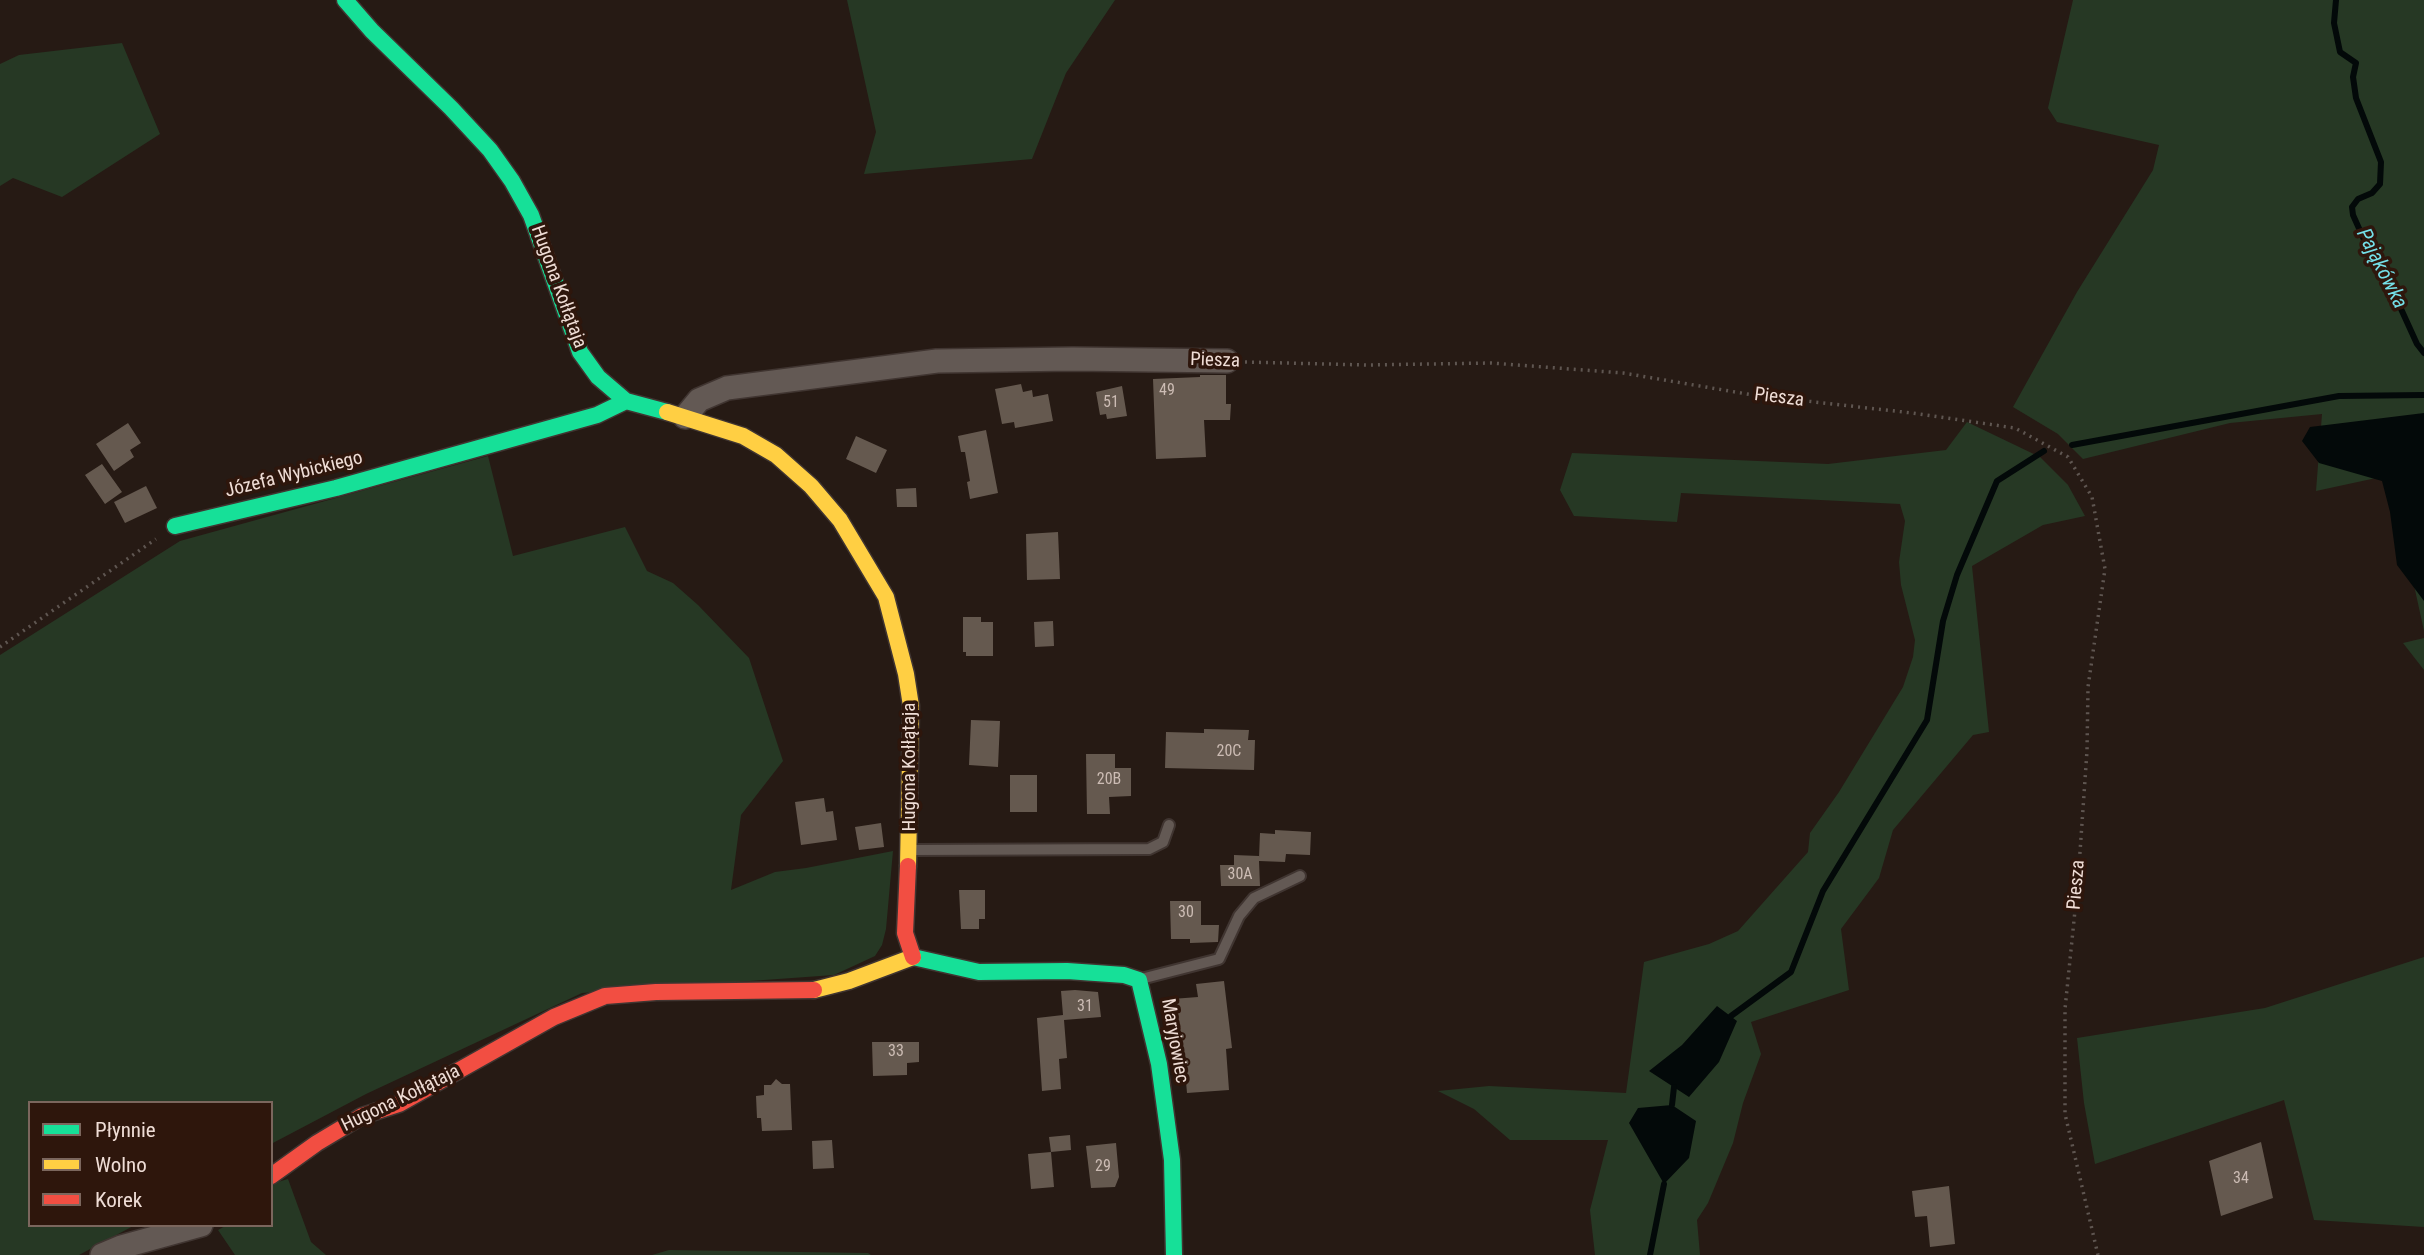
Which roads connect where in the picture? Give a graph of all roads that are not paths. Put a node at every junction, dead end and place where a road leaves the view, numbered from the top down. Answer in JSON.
{"nodes":[{"id":1,"x":345,"y":0,"type":"edge"},
{"id":2,"x":1227,"y":361,"type":"road end"},
{"id":3,"x":626,"y":401,"type":"junction"},
{"id":4,"x":685,"y":417,"type":"junction"},
{"id":5,"x":175,"y":526,"type":"road end"},
{"id":6,"x":1169,"y":825,"type":"dead end"},
{"id":7,"x":909,"y":850,"type":"junction"},
{"id":8,"x":1300,"y":876,"type":"dead end"},
{"id":9,"x":913,"y":957,"type":"junction"},
{"id":10,"x":1139,"y":980,"type":"junction"},
{"id":11,"x":273,"y":1175,"type":"edge"},
{"id":12,"x":194,"y":1227,"type":"edge"},
{"id":13,"x":102,"y":1255,"type":"edge"},
{"id":14,"x":1174,"y":1255,"type":"edge"}],
"edges":[{"from":1,"to":3,"type":"street","name":"Hugona Kołłątaja"},
{"from":2,"to":4,"type":"street","name":"Piesza"},
{"from":3,"to":4,"type":"street","name":"Hugona Kołłątaja"},
{"from":3,"to":5,"type":"street","name":"Józefa Wybickiego"},
{"from":4,"to":7,"type":"street","name":"Hugona Kołłątaja"},
{"from":6,"to":7,"type":"lane"},
{"from":7,"to":9,"type":"street","name":"Hugona Kołłątaja"},
{"from":8,"to":10,"type":"lane"},
{"from":9,"to":10,"type":"street","name":"Maryjowiec"},
{"from":9,"to":11,"type":"street","name":"Hugona Kołłątaja"},
{"from":10,"to":14,"type":"street","name":"Maryjowiec"},
{"from":12,"to":13,"type":"street"}]}
